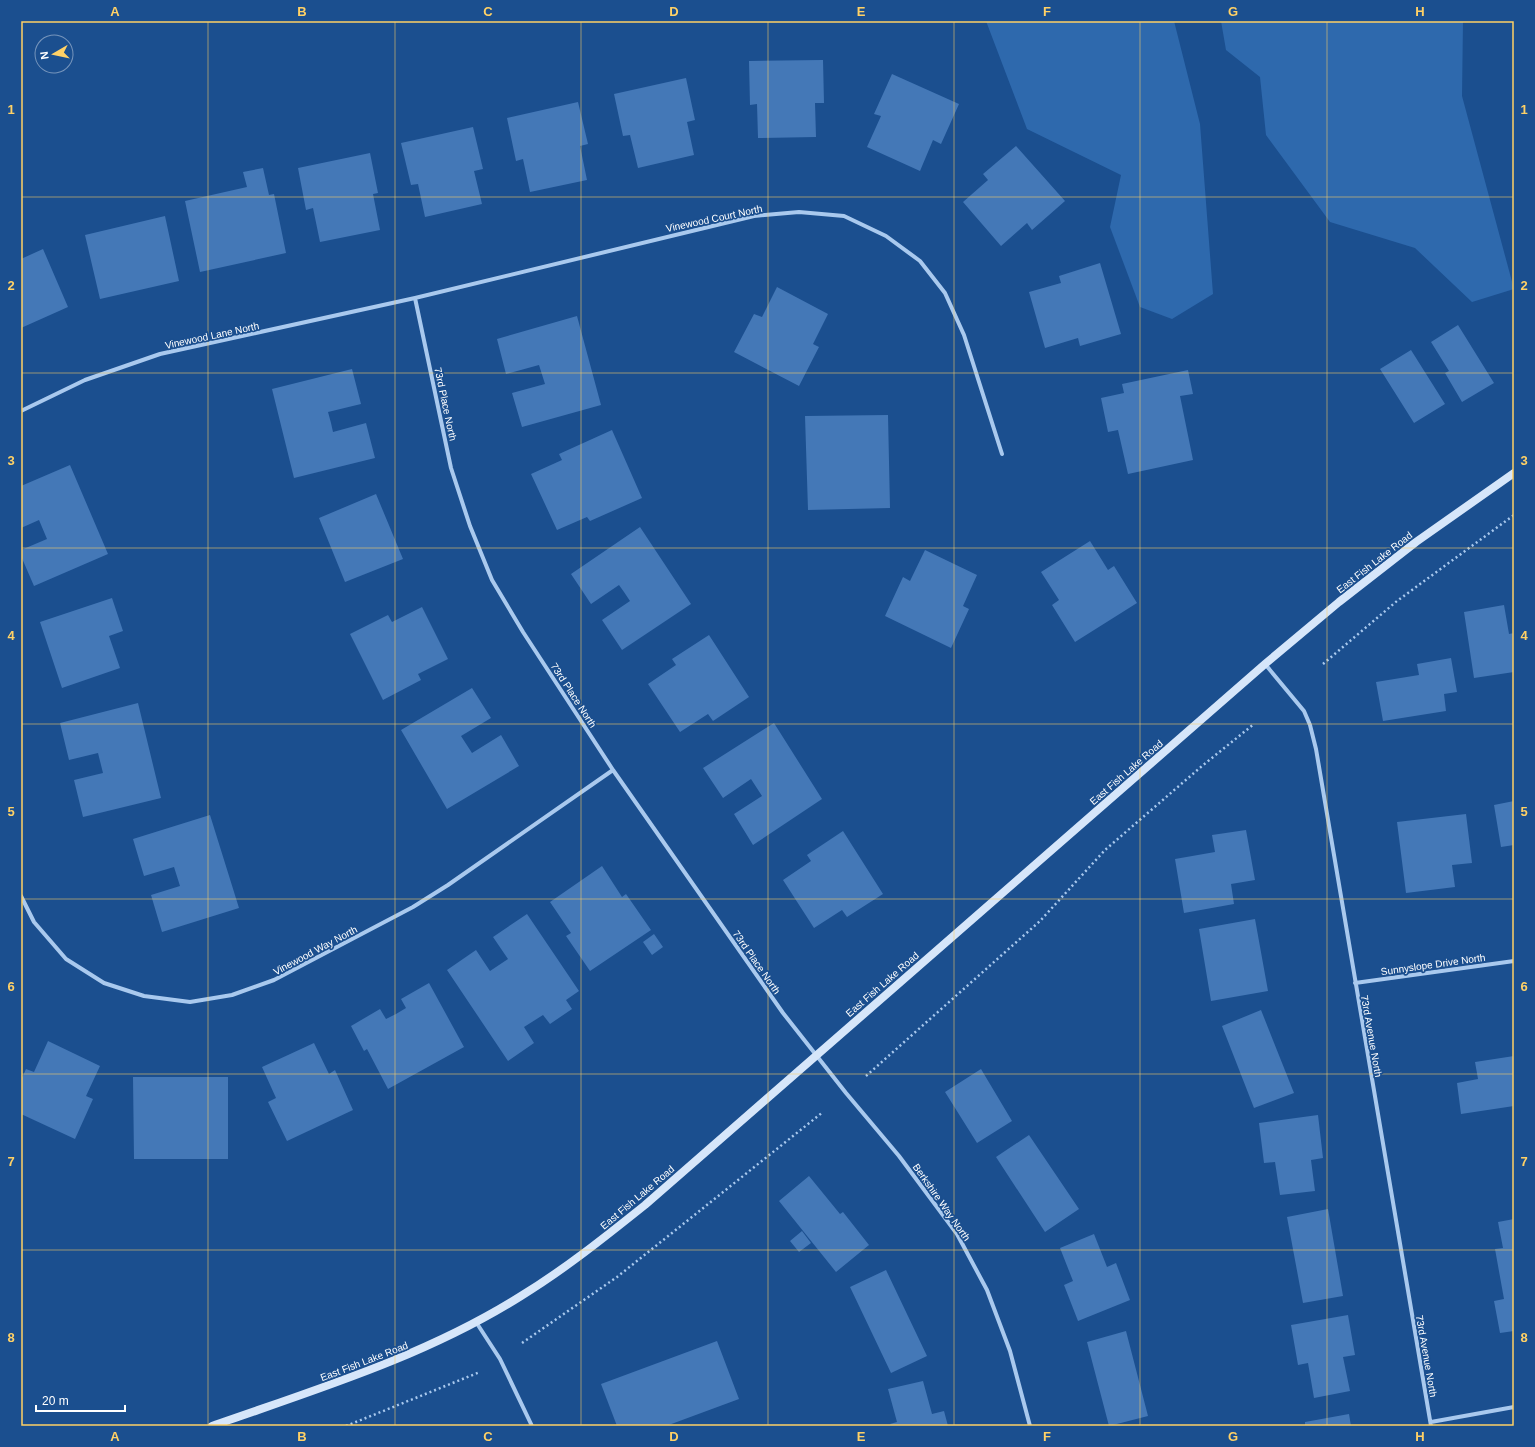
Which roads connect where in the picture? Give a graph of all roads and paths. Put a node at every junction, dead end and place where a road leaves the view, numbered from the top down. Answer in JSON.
{"nodes":[{"id":1,"x":414,"y":298,"type":"junction"},
{"id":2,"x":21,"y":410,"type":"edge"},
{"id":3,"x":1002,"y":454,"type":"dead end"},
{"id":4,"x":1514,"y":473,"type":"edge"},
{"id":5,"x":1514,"y":515,"type":"edge"},
{"id":6,"x":1265,"y":664,"type":"junction"},
{"id":7,"x":1323,"y":664,"type":"dead end"},
{"id":8,"x":1254,"y":724,"type":"dead end"},
{"id":9,"x":613,"y":770,"type":"junction"},
{"id":10,"x":21,"y":896,"type":"edge"},
{"id":11,"x":1514,"y":961,"type":"edge"},
{"id":12,"x":1355,"y":983,"type":"junction"},
{"id":13,"x":816,"y":1055,"type":"junction"},
{"id":14,"x":866,"y":1076,"type":"dead end"},
{"id":15,"x":823,"y":1112,"type":"dead end"},
{"id":16,"x":476,"y":1322,"type":"junction"},
{"id":17,"x":522,"y":1343,"type":"dead end"},
{"id":18,"x":480,"y":1372,"type":"dead end"},
{"id":19,"x":1514,"y":1407,"type":"edge"},
{"id":20,"x":1431,"y":1424,"type":"edge"},
{"id":21,"x":212,"y":1426,"type":"edge"},
{"id":22,"x":346,"y":1426,"type":"edge"},
{"id":23,"x":532,"y":1426,"type":"edge"},
{"id":24,"x":1030,"y":1426,"type":"edge"}],
"edges":[{"from":1,"to":2,"type":"street","name":"Vinewood Lane North"},
{"from":1,"to":3,"type":"street","name":"Vinewood Court North"},
{"from":1,"to":9,"type":"street","name":"73rd Place North"},
{"from":4,"to":6,"type":"street","name":"East Fish Lake Road"},
{"from":5,"to":7,"type":"path"},
{"from":6,"to":12,"type":"street","name":"73rd Avenue North"},
{"from":6,"to":13,"type":"street","name":"East Fish Lake Road"},
{"from":8,"to":14,"type":"path"},
{"from":9,"to":10,"type":"street","name":"Vinewood Way North"},
{"from":9,"to":13,"type":"street","name":"73rd Place North"},
{"from":11,"to":12,"type":"street","name":"Sunnyslope Drive North"},
{"from":12,"to":20,"type":"street","name":"73rd Avenue North"},
{"from":13,"to":16,"type":"street","name":"East Fish Lake Road"},
{"from":13,"to":24,"type":"street","name":"Berkshire Way North"},
{"from":15,"to":17,"type":"path"},
{"from":16,"to":21,"type":"street","name":"East Fish Lake Road"},
{"from":16,"to":23,"type":"street"},
{"from":18,"to":22,"type":"path"},
{"from":19,"to":20,"type":"street"}]}
